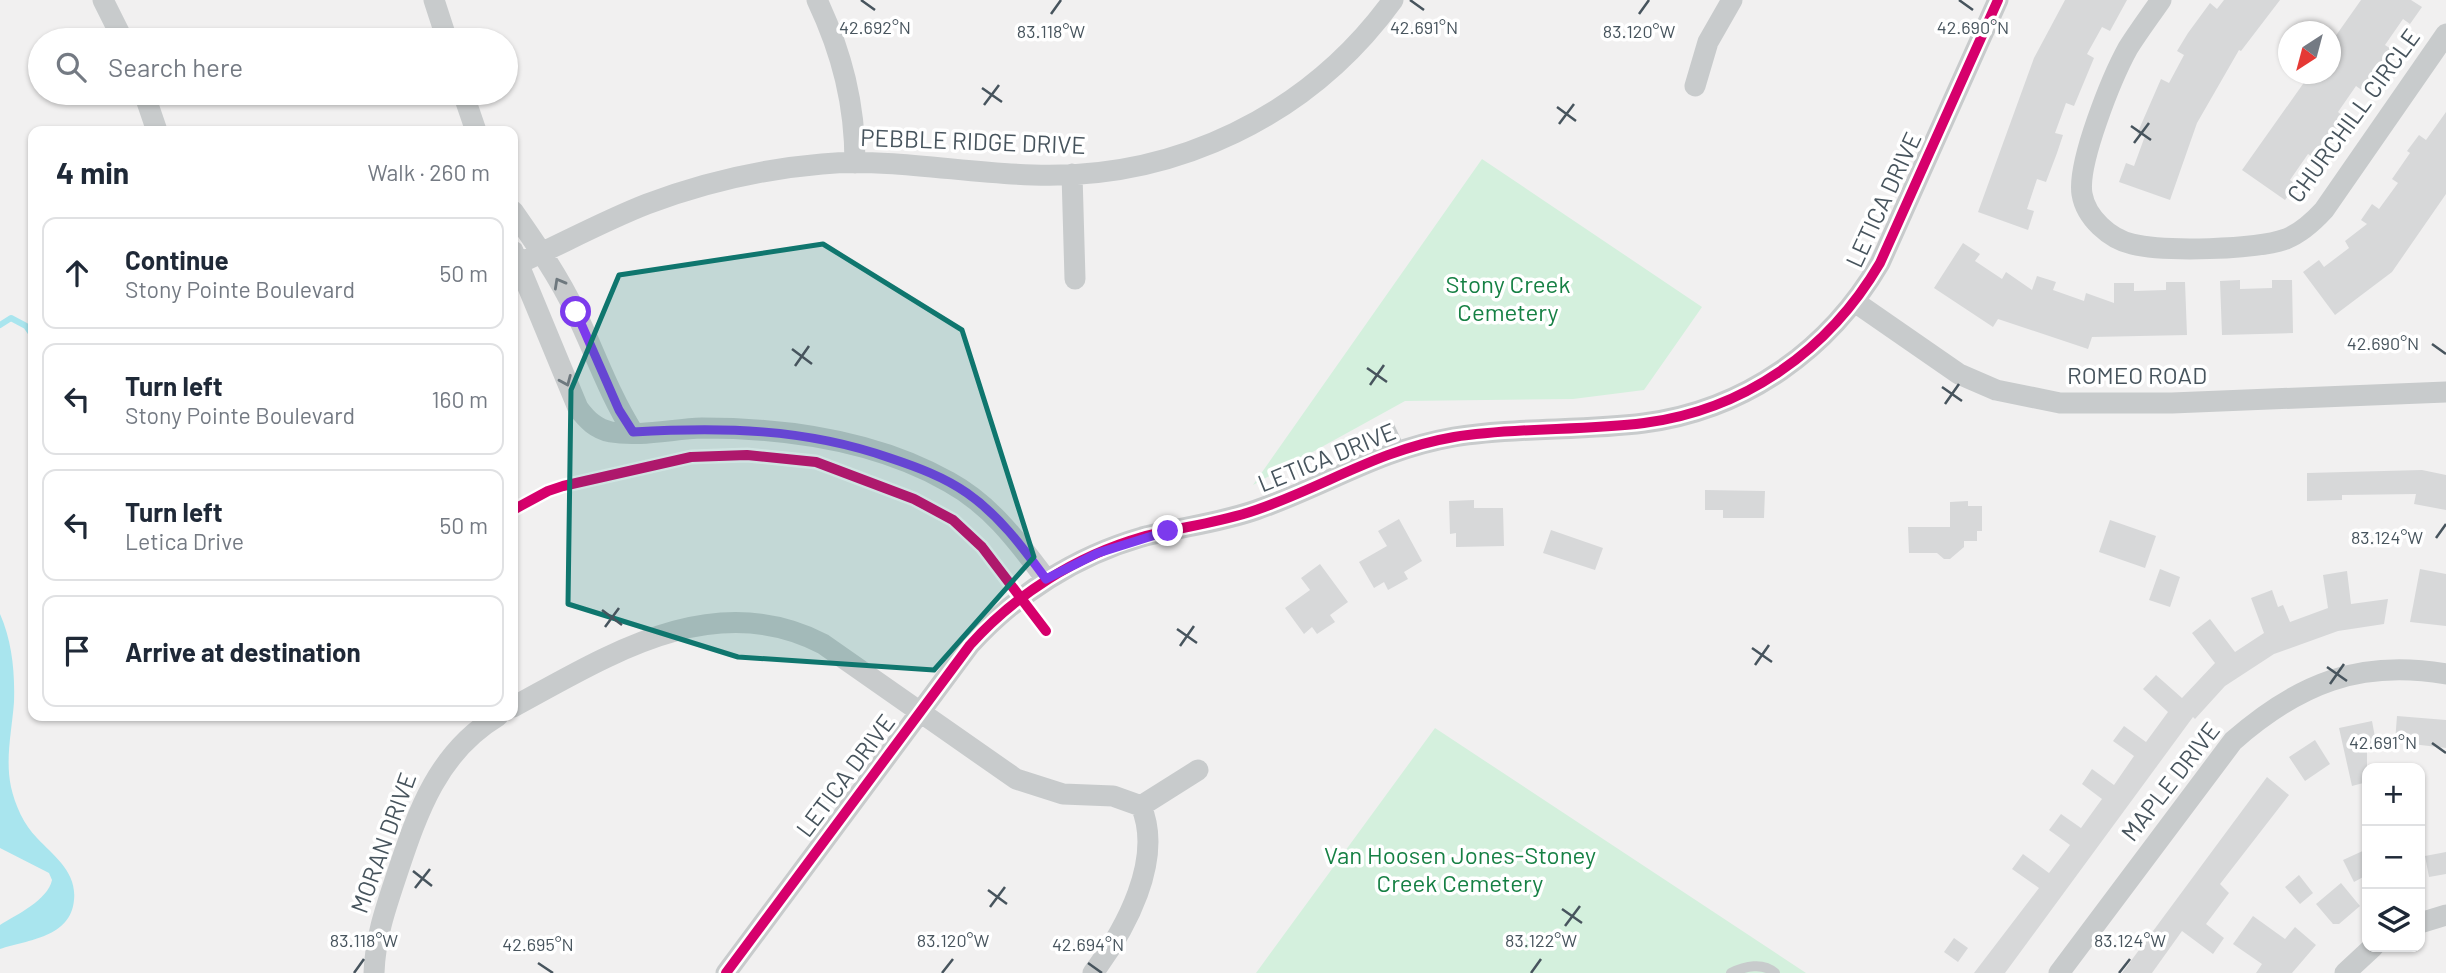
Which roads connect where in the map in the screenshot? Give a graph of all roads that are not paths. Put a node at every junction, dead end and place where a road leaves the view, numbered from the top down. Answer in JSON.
{"nodes":[{"id":1,"x":103,"y":0,"type":"edge"},
{"id":2,"x":434,"y":0,"type":"edge"},
{"id":3,"x":817,"y":0,"type":"edge"},
{"id":4,"x":1393,"y":0,"type":"edge"},
{"id":5,"x":1732,"y":0,"type":"edge"},
{"id":6,"x":1998,"y":0,"type":"edge"},
{"id":7,"x":2161,"y":0,"type":"edge"},
{"id":8,"x":116,"y":28,"type":"edge"},
{"id":9,"x":442,"y":28,"type":"edge"},
{"id":10,"x":2446,"y":34,"type":"edge"},
{"id":11,"x":1695,"y":86,"type":"dead end"},
{"id":12,"x":148,"y":105,"type":"edge"},
{"id":13,"x":467,"y":105,"type":"edge"},
{"id":14,"x":155,"y":126,"type":"edge"},
{"id":15,"x":474,"y":126,"type":"edge"},
{"id":16,"x":855,"y":163,"type":"junction"},
{"id":17,"x":1072,"y":174,"type":"junction"},
{"id":18,"x":518,"y":218,"type":"edge"},
{"id":19,"x":542,"y":254,"type":"junction"},
{"id":20,"x":518,"y":259,"type":"edge"},
{"id":21,"x":518,"y":269,"type":"edge"},
{"id":22,"x":1075,"y":279,"type":"dead end"},
{"id":23,"x":1855,"y":302,"type":"junction"},
{"id":24,"x":2446,"y":392,"type":"edge"},
{"id":25,"x":1389,"y":425,"type":"dead end"},
{"id":26,"x":633,"y":432,"type":"junction"},
{"id":27,"x":1400,"y":449,"type":"junction"},
{"id":28,"x":1046,"y":579,"type":"junction"},
{"id":29,"x":2446,"y":674,"type":"edge"},
{"id":30,"x":518,"y":704,"type":"edge"},
{"id":31,"x":919,"y":713,"type":"junction"},
{"id":32,"x":491,"y":721,"type":"edge"},
{"id":33,"x":1198,"y":770,"type":"dead end"},
{"id":34,"x":1141,"y":806,"type":"junction"},
{"id":35,"x":2446,"y":915,"type":"edge"},
{"id":36,"x":2425,"y":921,"type":"edge"},
{"id":37,"x":2368,"y":952,"type":"edge"},
{"id":38,"x":374,"y":973,"type":"edge"},
{"id":39,"x":726,"y":973,"type":"edge"},
{"id":40,"x":1093,"y":973,"type":"edge"},
{"id":41,"x":1731,"y":973,"type":"edge"},
{"id":42,"x":1775,"y":973,"type":"edge"},
{"id":43,"x":2059,"y":973,"type":"edge"},
{"id":44,"x":2345,"y":973,"type":"edge"}],
"edges":[{"from":1,"to":8,"type":"street"},
{"from":2,"to":9,"type":"street"},
{"from":3,"to":16,"type":"street"},
{"from":4,"to":17,"type":"street","name":"PEBBLE RIDGE DRIVE"},
{"from":5,"to":11,"type":"street"},
{"from":6,"to":23,"type":"street","name":"LETICA DRIVE"},
{"from":7,"to":10,"type":"street","name":"CHURCHILL CIRCLE"},
{"from":12,"to":14,"type":"street"},
{"from":13,"to":15,"type":"street"},
{"from":16,"to":17,"type":"street","name":"PEBBLE RIDGE DRIVE"},
{"from":16,"to":19,"type":"street","name":"PEBBLE RIDGE DRIVE"},
{"from":17,"to":22,"type":"street"},
{"from":18,"to":19,"type":"street"},
{"from":19,"to":20,"type":"street","name":"PEBBLE RIDGE DRIVE"},
{"from":26,"to":19,"type":"street","one_way":true},
{"from":21,"to":26,"type":"street","one_way":true},
{"from":23,"to":24,"type":"street","name":"ROMEO ROAD"},
{"from":23,"to":27,"type":"street","name":"LETICA DRIVE"},
{"from":25,"to":27,"type":"lane"},
{"from":26,"to":28,"type":"street"},
{"from":27,"to":28,"type":"street","name":"LETICA DRIVE"},
{"from":28,"to":31,"type":"street","name":"LETICA DRIVE"},
{"from":29,"to":43,"type":"street","name":"MAPLE DRIVE"},
{"from":30,"to":31,"type":"street"},
{"from":31,"to":34,"type":"street"},
{"from":31,"to":39,"type":"street","name":"LETICA DRIVE"},
{"from":32,"to":38,"type":"street","name":"MORAN DRIVE"},
{"from":33,"to":34,"type":"street"},
{"from":34,"to":40,"type":"street"},
{"from":35,"to":36,"type":"street"},
{"from":37,"to":44,"type":"street"},
{"from":41,"to":42,"type":"lane"}]}
